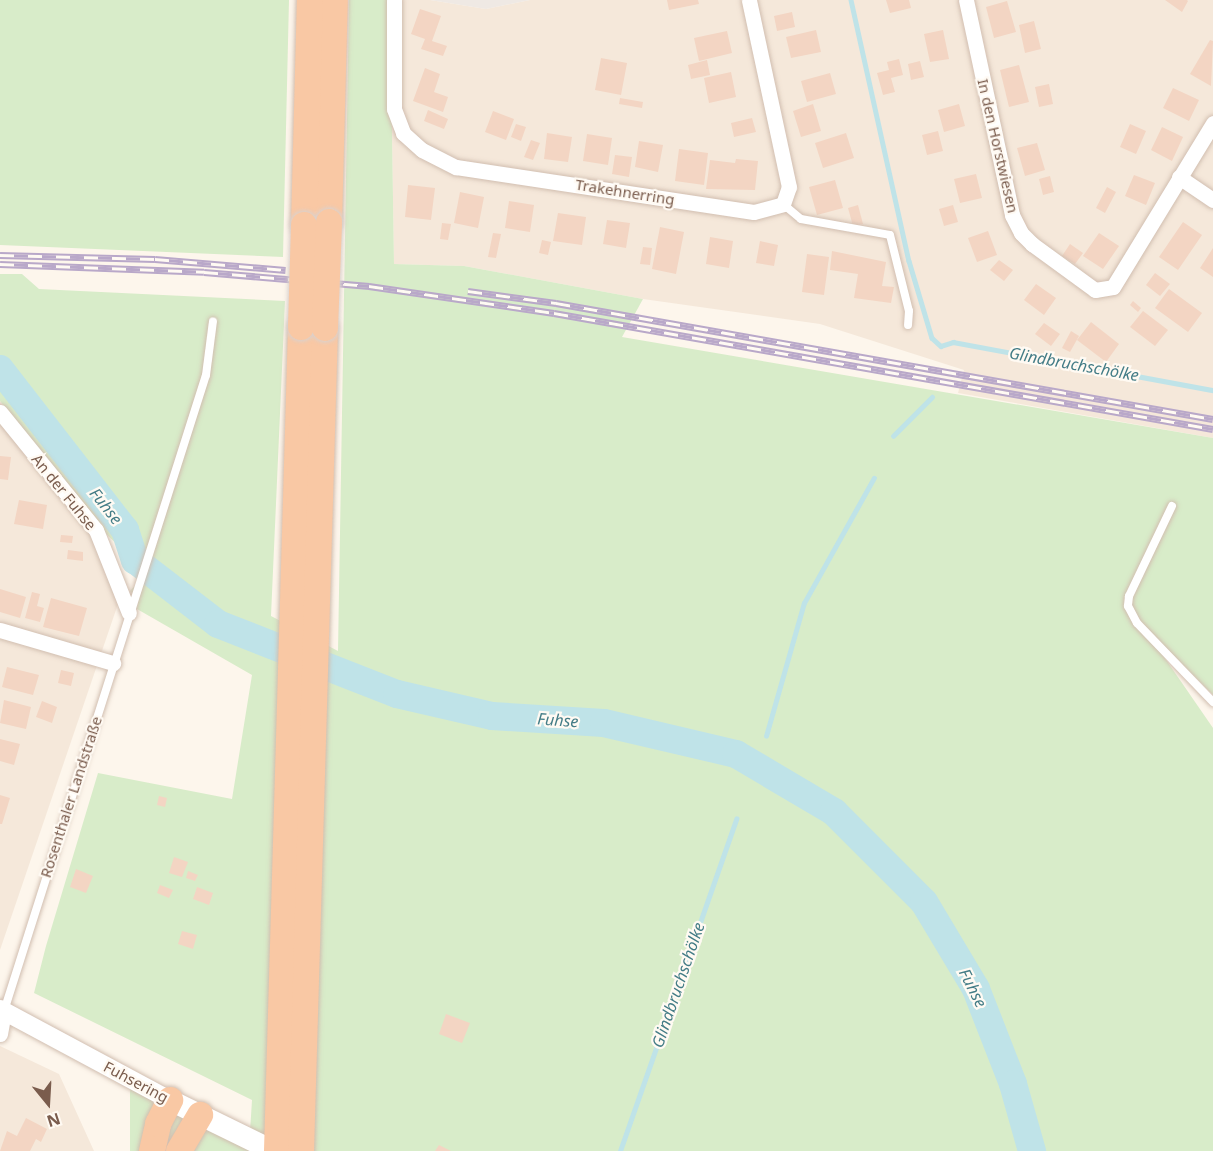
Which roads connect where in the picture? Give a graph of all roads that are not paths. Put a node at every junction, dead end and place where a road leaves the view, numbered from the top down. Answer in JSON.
{"nodes":[{"id":1,"x":310,"y":0,"type":"edge"},
{"id":2,"x":335,"y":0,"type":"edge"},
{"id":3,"x":394,"y":0,"type":"edge"},
{"id":4,"x":749,"y":0,"type":"edge"},
{"id":5,"x":966,"y":0,"type":"edge"},
{"id":6,"x":1213,"y":123,"type":"edge"},
{"id":7,"x":1179,"y":177,"type":"junction"},
{"id":8,"x":1213,"y":200,"type":"edge"},
{"id":9,"x":783,"y":204,"type":"junction"},
{"id":10,"x":316,"y":224,"type":"junction"},
{"id":11,"x":213,"y":321,"type":"dead end"},
{"id":12,"x":908,"y":325,"type":"dead end"},
{"id":13,"x":0,"y":412,"type":"edge"},
{"id":14,"x":7,"y":430,"type":"edge"},
{"id":15,"x":1172,"y":506,"type":"dead end"},
{"id":16,"x":129,"y":613,"type":"junction"},
{"id":17,"x":0,"y":630,"type":"edge"},
{"id":18,"x":113,"y":663,"type":"junction"},
{"id":19,"x":1213,"y":702,"type":"edge"},
{"id":20,"x":302,"y":704,"type":"junction"},
{"id":21,"x":2,"y":1010,"type":"edge"},
{"id":22,"x":0,"y":1033,"type":"edge"},
{"id":23,"x":170,"y":1101,"type":"junction"},
{"id":24,"x":200,"y":1115,"type":"junction"},
{"id":25,"x":152,"y":1151,"type":"edge"},
{"id":26,"x":179,"y":1151,"type":"edge"},
{"id":27,"x":275,"y":1151,"type":"edge"},
{"id":28,"x":301,"y":1151,"type":"edge"}],
"edges":[{"from":1,"to":10,"type":"highway"},
{"from":2,"to":10,"type":"highway"},
{"from":3,"to":9,"type":"street","name":"Trakehnerring"},
{"from":4,"to":9,"type":"street"},
{"from":5,"to":7,"type":"street","name":"In den Horstwiesen"},
{"from":6,"to":7,"type":"street","name":"In den Horstwiesen"},
{"from":7,"to":8,"type":"street"},
{"from":9,"to":12,"type":"lane"},
{"from":10,"to":20,"type":"highway","bridge":true},
{"from":11,"to":16,"type":"lane","name":"Rosenthaler Landstraße"},
{"from":13,"to":14,"type":"street","name":"An der Fuhse"},
{"from":14,"to":16,"type":"street","name":"An der Fuhse"},
{"from":15,"to":19,"type":"lane"},
{"from":16,"to":18,"type":"lane","name":"Rosenthaler Landstraße"},
{"from":17,"to":18,"type":"street"},
{"from":18,"to":21,"type":"lane","name":"Rosenthaler Landstraße"},
{"from":20,"to":27,"type":"highway"},
{"from":20,"to":28,"type":"highway"},
{"from":21,"to":22,"type":"street"},
{"from":21,"to":23,"type":"street","name":"Fuhsering"},
{"from":23,"to":24,"type":"main road","name":"Fuhsering"},
{"from":23,"to":25,"type":"highway"},
{"from":24,"to":26,"type":"highway"},
{"from":24,"to":27,"type":"main road","name":"Fuhsering"}]}
